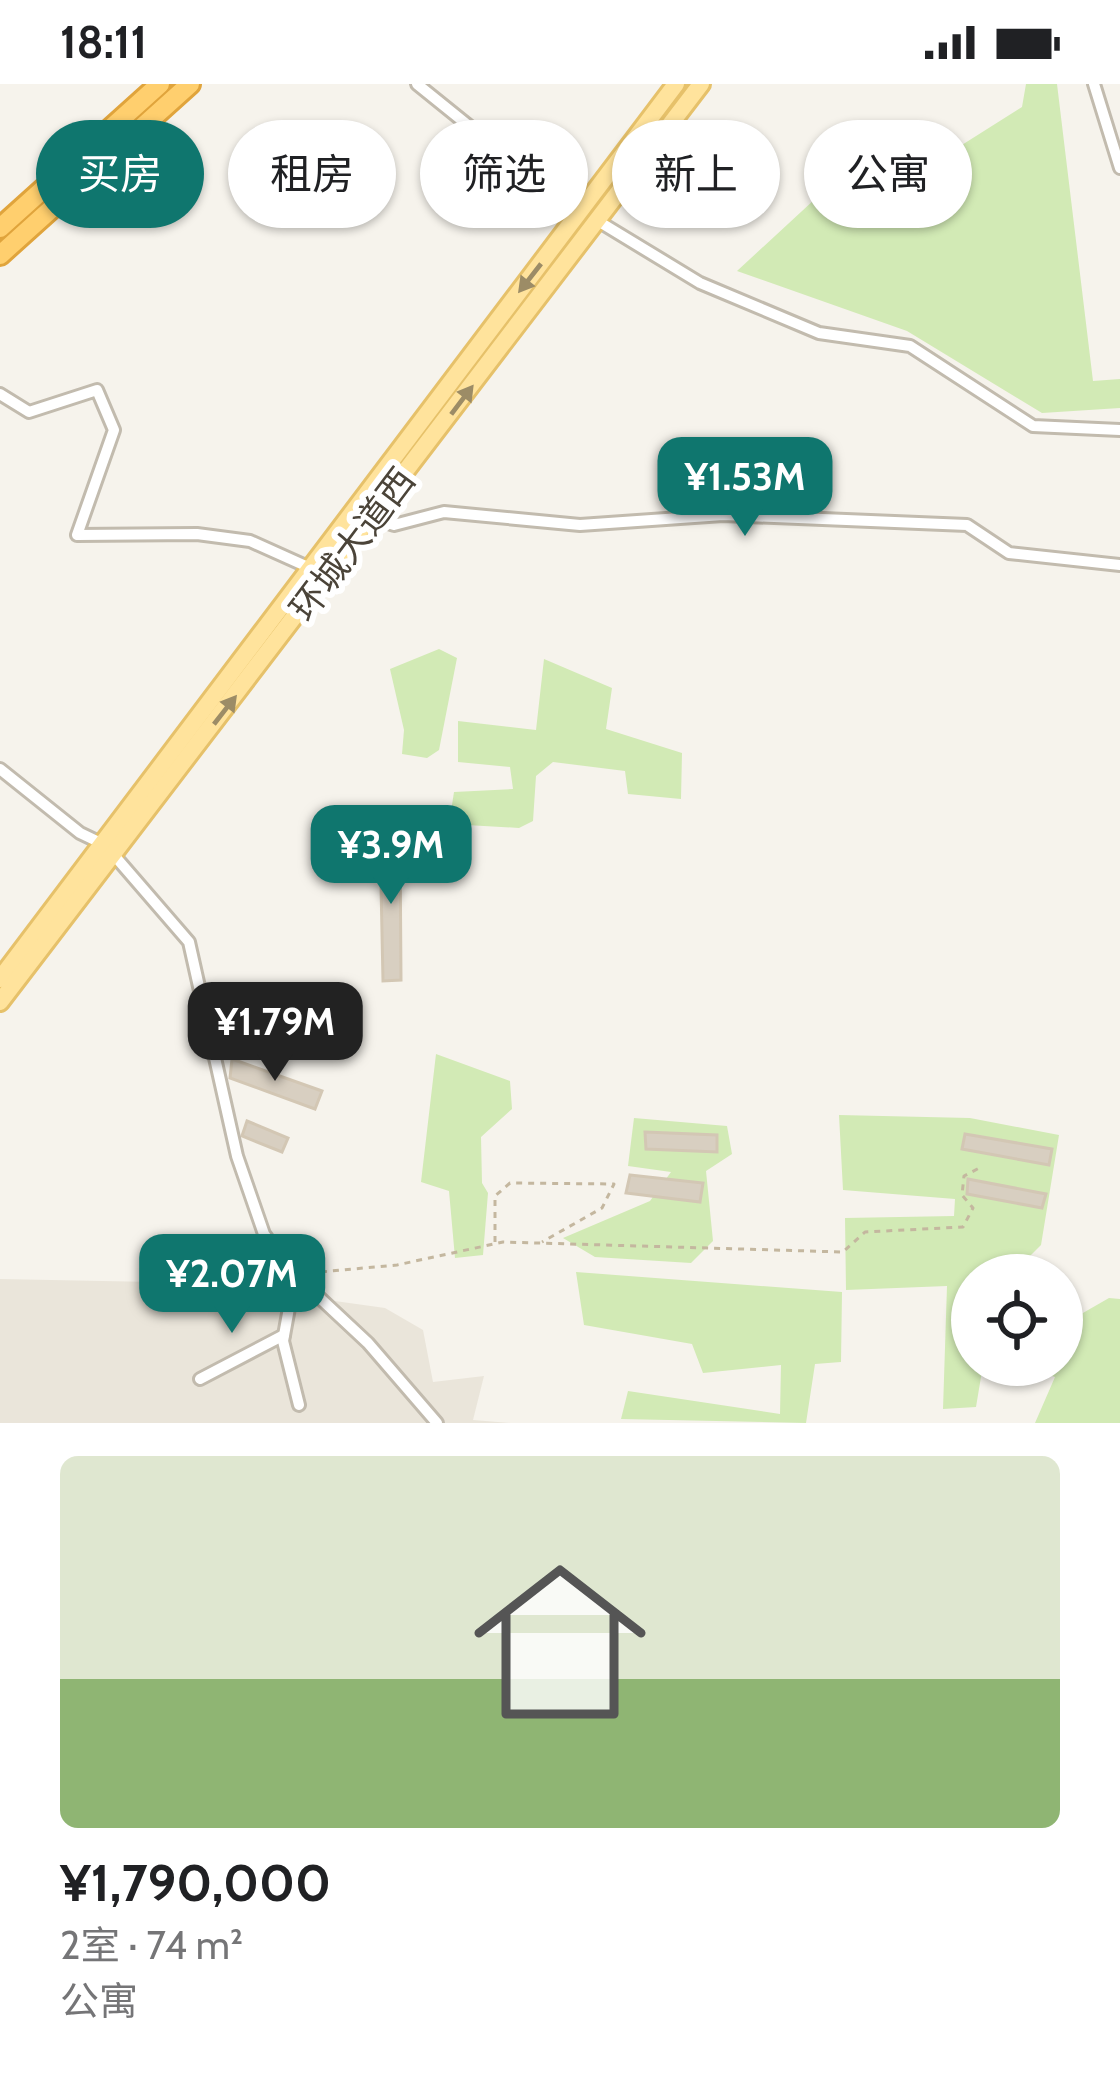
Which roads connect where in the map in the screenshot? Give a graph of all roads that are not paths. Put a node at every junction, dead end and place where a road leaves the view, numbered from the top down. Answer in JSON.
{"nodes":[{"id":1,"x":160,"y":84,"type":"edge"},
{"id":2,"x":190,"y":84,"type":"edge"},
{"id":3,"x":417,"y":84,"type":"edge"},
{"id":4,"x":676,"y":84,"type":"edge"},
{"id":5,"x":701,"y":84,"type":"edge"},
{"id":6,"x":1094,"y":84,"type":"edge"},
{"id":7,"x":1120,"y":168,"type":"edge"},
{"id":8,"x":590,"y":216,"type":"junction"},
{"id":9,"x":0,"y":228,"type":"edge"},
{"id":10,"x":0,"y":255,"type":"edge"},
{"id":11,"x":0,"y":394,"type":"edge"},
{"id":12,"x":1120,"y":430,"type":"edge"},
{"id":13,"x":372,"y":518,"type":"junction"},
{"id":14,"x":1120,"y":565,"type":"edge"},
{"id":15,"x":308,"y":567,"type":"junction"},
{"id":16,"x":0,"y":769,"type":"edge"},
{"id":17,"x":108,"y":849,"type":"junction"},
{"id":18,"x":0,"y":979,"type":"edge"},
{"id":19,"x":0,"y":1002,"type":"edge"},
{"id":20,"x":295,"y":1275,"type":"junction"},
{"id":21,"x":284,"y":1335,"type":"junction"},
{"id":22,"x":200,"y":1379,"type":"dead end"},
{"id":23,"x":299,"y":1405,"type":"dead end"},
{"id":24,"x":436,"y":1423,"type":"edge"}],
"edges":[{"from":1,"to":9,"type":"highway"},
{"from":2,"to":10,"type":"highway"},
{"from":3,"to":8,"type":"street"},
{"from":4,"to":8,"type":"main road","name":"环城大道西"},
{"from":5,"to":8,"type":"main road","name":"环城大道西"},
{"from":6,"to":7,"type":"street"},
{"from":8,"to":12,"type":"street"},
{"from":13,"to":8,"type":"main road","name":"环城大道西","one_way":true},
{"from":8,"to":15,"type":"main road","name":"环城大道西","one_way":true},
{"from":11,"to":15,"type":"street"},
{"from":13,"to":14,"type":"street"},
{"from":17,"to":13,"type":"main road","name":"环城大道西","one_way":true},
{"from":15,"to":17,"type":"main road","name":"环城大道西"},
{"from":16,"to":17,"type":"street"},
{"from":17,"to":18,"type":"main road","name":"环城大道西"},
{"from":17,"to":19,"type":"main road","name":"环城大道西"},
{"from":17,"to":20,"type":"street"},
{"from":20,"to":21,"type":"street"},
{"from":20,"to":24,"type":"street"},
{"from":21,"to":22,"type":"street"},
{"from":21,"to":23,"type":"street"}]}
